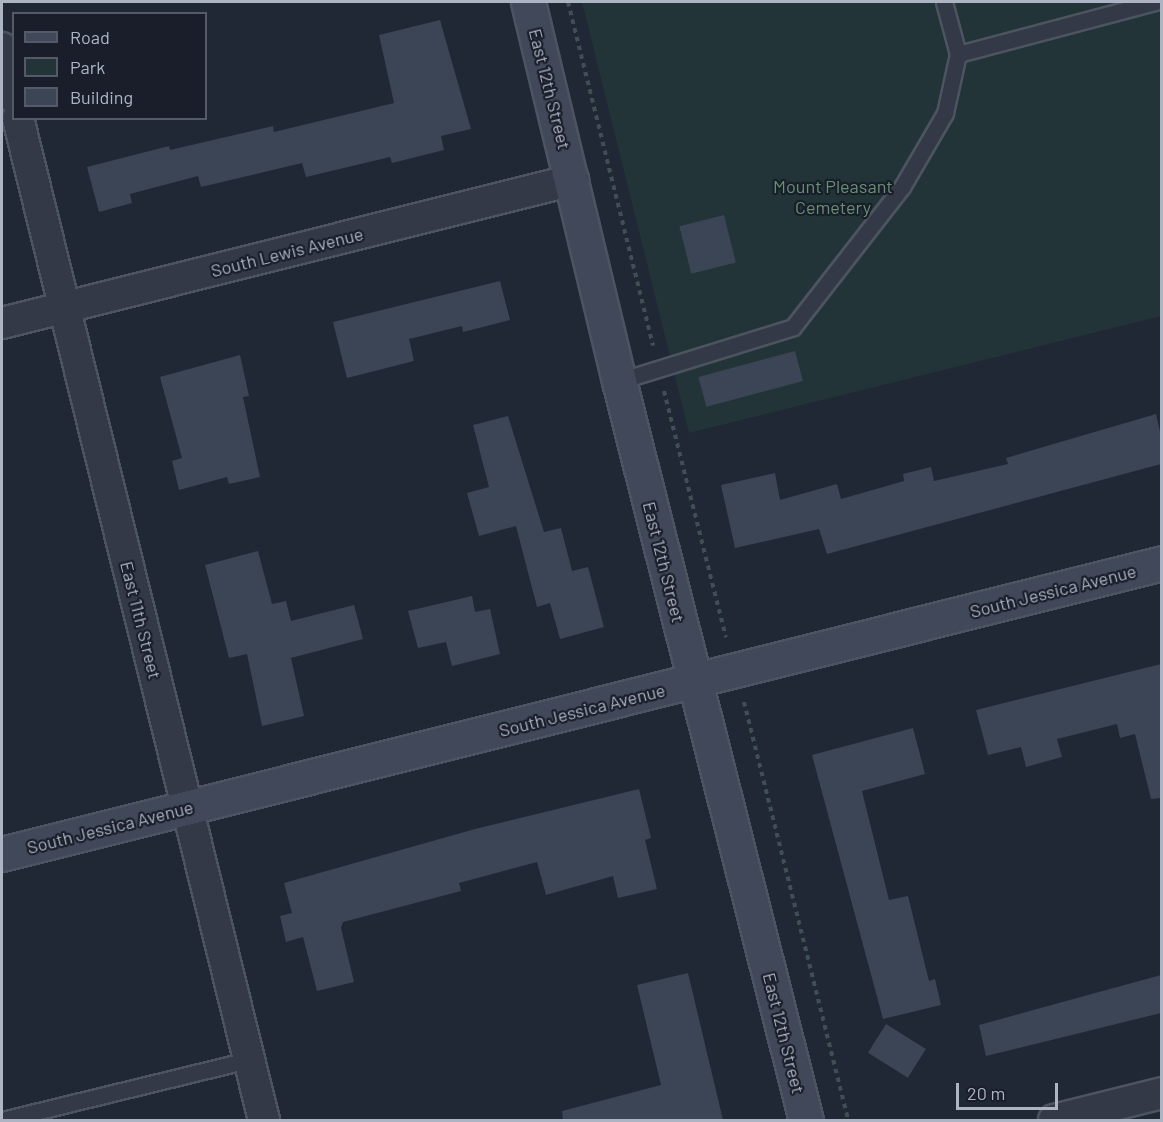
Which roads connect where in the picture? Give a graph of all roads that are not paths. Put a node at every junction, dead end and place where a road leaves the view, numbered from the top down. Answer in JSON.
{"nodes":[{"id":1,"x":528,"y":2,"type":"edge"},
{"id":2,"x":944,"y":2,"type":"edge"},
{"id":3,"x":1155,"y":2,"type":"edge"},
{"id":4,"x":2,"y":48,"type":"edge"},
{"id":5,"x":958,"y":54,"type":"junction"},
{"id":6,"x":12,"y":90,"type":"edge"},
{"id":7,"x":18,"y":120,"type":"edge"},
{"id":8,"x":573,"y":180,"type":"junction"},
{"id":9,"x":64,"y":308,"type":"junction"},
{"id":10,"x":2,"y":323,"type":"edge"},
{"id":11,"x":619,"y":381,"type":"junction"},
{"id":12,"x":1161,"y":563,"type":"edge"},
{"id":13,"x":694,"y":683,"type":"junction"},
{"id":14,"x":187,"y":808,"type":"junction"},
{"id":15,"x":2,"y":854,"type":"edge"},
{"id":16,"x":248,"y":1060,"type":"junction"},
{"id":17,"x":1161,"y":1093,"type":"edge"},
{"id":18,"x":2,"y":1120,"type":"edge"},
{"id":19,"x":264,"y":1120,"type":"edge"},
{"id":20,"x":806,"y":1120,"type":"edge"},
{"id":21,"x":1054,"y":1120,"type":"edge"}],
"edges":[{"from":1,"to":8,"type":"street","name":"East 12th Street"},
{"from":2,"to":5,"type":"lane"},
{"from":3,"to":5,"type":"lane"},
{"from":4,"to":6,"type":"street"},
{"from":5,"to":11,"type":"lane"},
{"from":7,"to":9,"type":"street","name":"East 11th Street"},
{"from":8,"to":9,"type":"street","name":"South Lewis Avenue"},
{"from":8,"to":11,"type":"street","name":"East 12th Street"},
{"from":9,"to":10,"type":"street","name":"South Lewis Avenue"},
{"from":9,"to":14,"type":"street","name":"East 11th Street"},
{"from":11,"to":13,"type":"street","name":"East 12th Street"},
{"from":12,"to":13,"type":"street","name":"South Jessica Avenue"},
{"from":13,"to":14,"type":"street","name":"South Jessica Avenue"},
{"from":13,"to":20,"type":"street","name":"East 12th Street"},
{"from":14,"to":15,"type":"street","name":"South Jessica Avenue"},
{"from":14,"to":16,"type":"street","name":"East 11th Street"},
{"from":16,"to":18,"type":"lane"},
{"from":16,"to":19,"type":"street","name":"East 11th Street"},
{"from":17,"to":21,"type":"street"}]}
